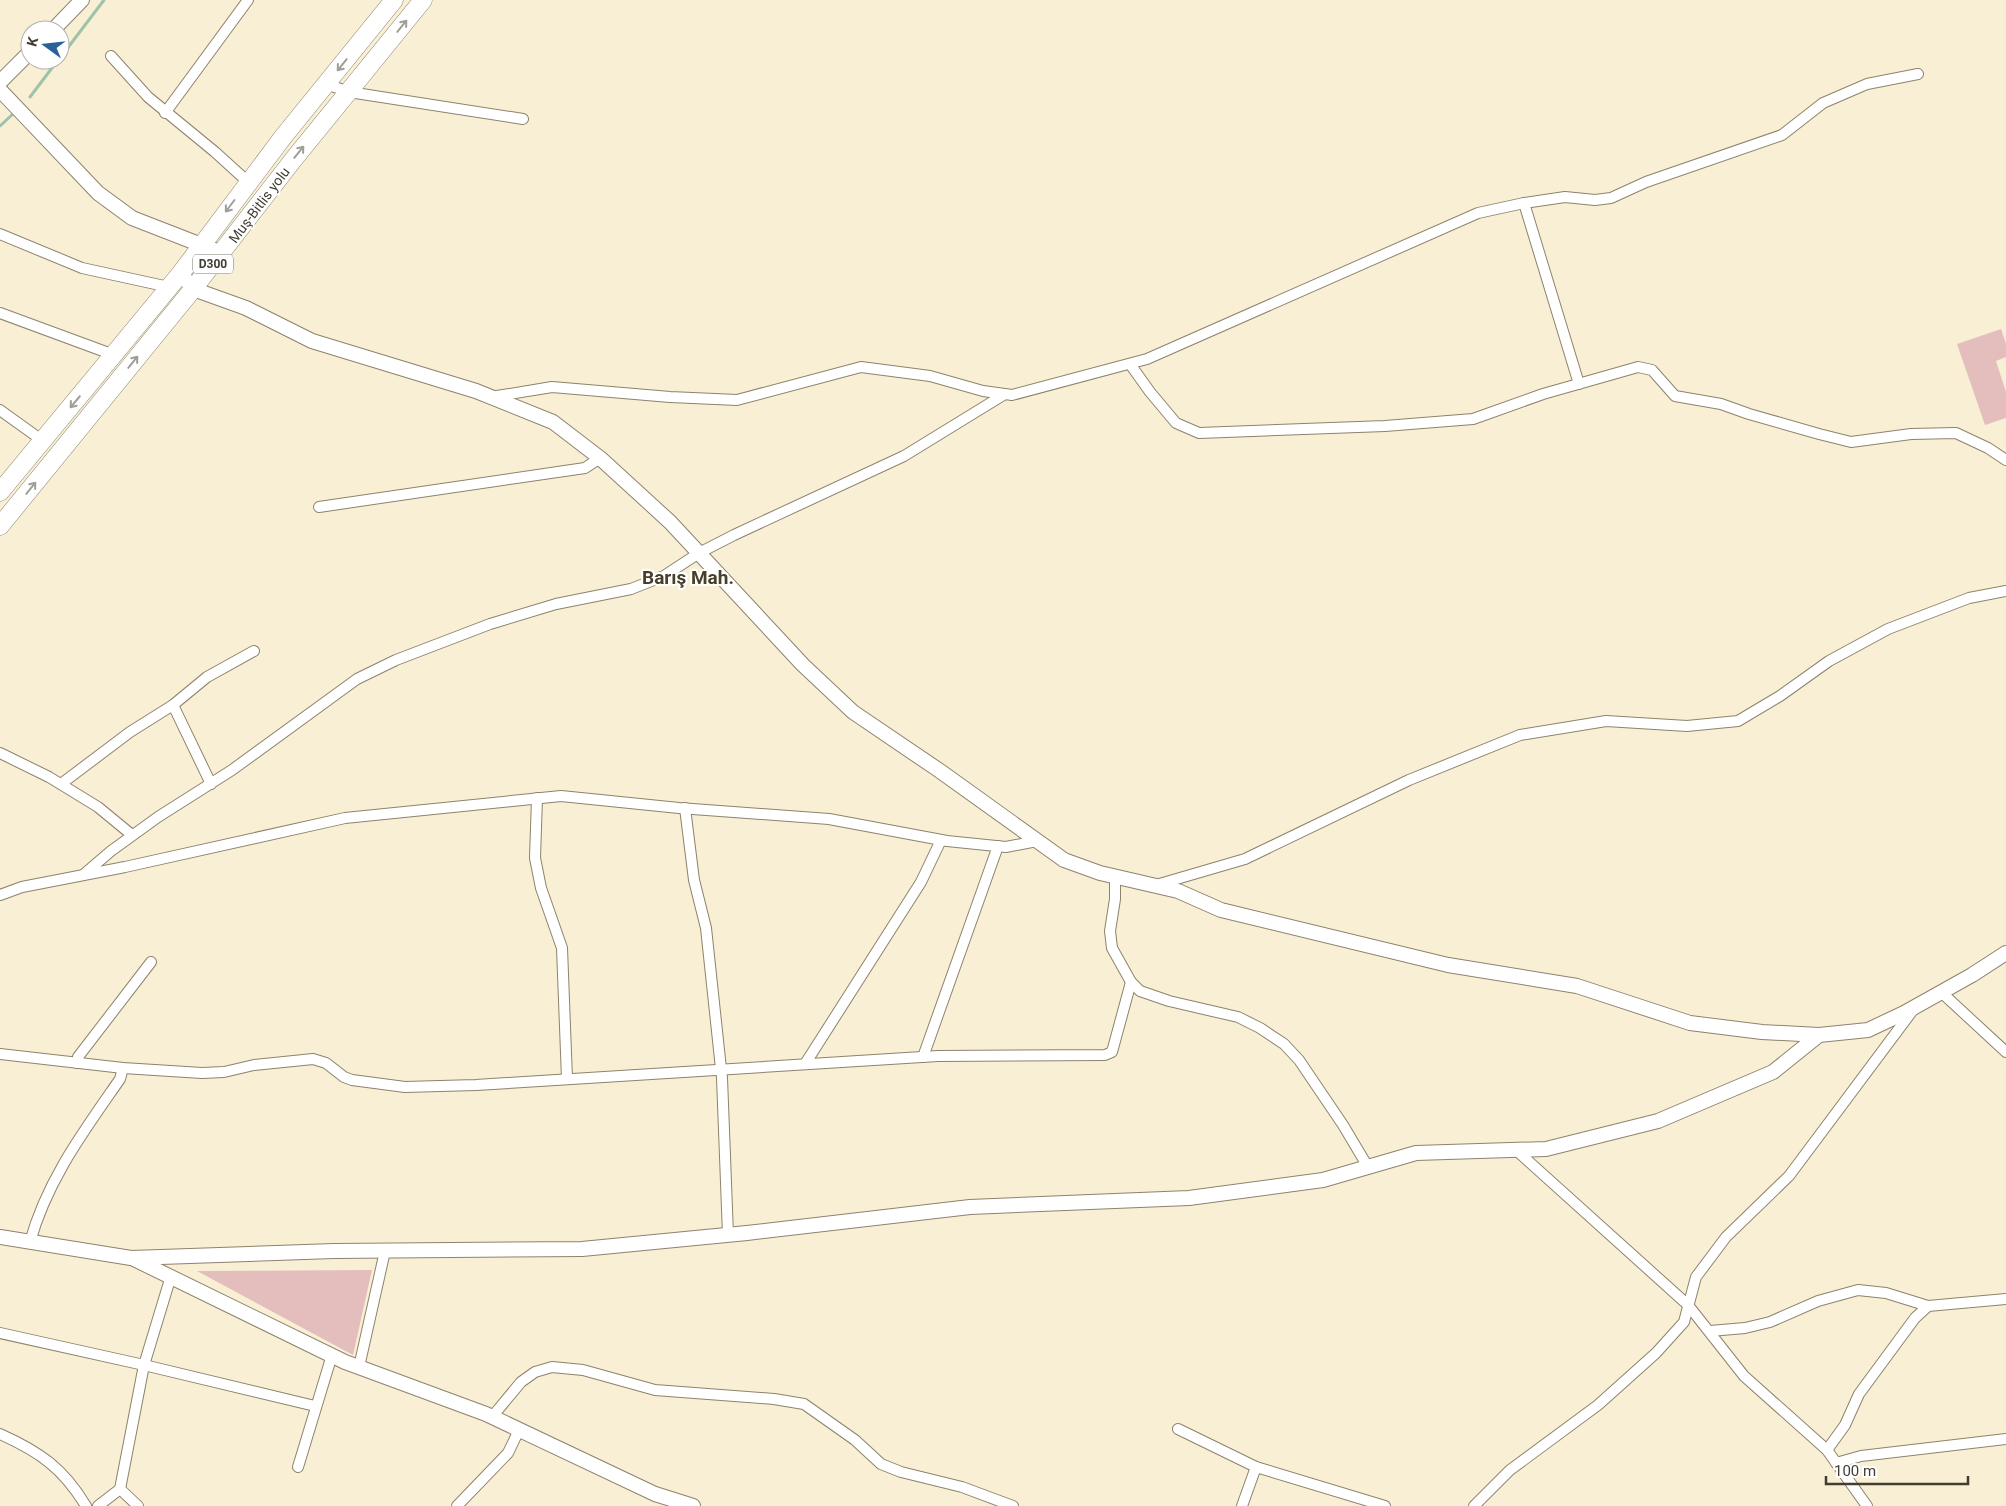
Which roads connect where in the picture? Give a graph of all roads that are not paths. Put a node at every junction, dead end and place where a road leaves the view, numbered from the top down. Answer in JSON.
{"nodes":[{"id":1,"x":82,"y":0,"type":"edge"},
{"id":2,"x":248,"y":0,"type":"edge"},
{"id":3,"x":394,"y":0,"type":"edge"},
{"id":4,"x":423,"y":0,"type":"edge"},
{"id":5,"x":63,"y":20,"type":"edge"},
{"id":6,"x":110,"y":56,"type":"dead end"},
{"id":7,"x":20,"y":62,"type":"edge"},
{"id":8,"x":1918,"y":74,"type":"dead end"},
{"id":9,"x":0,"y":82,"type":"edge"},
{"id":10,"x":326,"y":84,"type":"junction"},
{"id":11,"x":0,"y":90,"type":"edge"},
{"id":12,"x":348,"y":92,"type":"junction"},
{"id":13,"x":164,"y":112,"type":"junction"},
{"id":14,"x":523,"y":119,"type":"dead end"},
{"id":15,"x":248,"y":182,"type":"junction"},
{"id":16,"x":1524,"y":203,"type":"junction"},
{"id":17,"x":0,"y":234,"type":"edge"},
{"id":18,"x":200,"y":245,"type":"junction"},
{"id":19,"x":222,"y":253,"type":"junction"},
{"id":20,"x":181,"y":272,"type":"junction"},
{"id":21,"x":169,"y":287,"type":"junction"},
{"id":22,"x":194,"y":289,"type":"junction"},
{"id":23,"x":0,"y":313,"type":"edge"},
{"id":24,"x":114,"y":354,"type":"junction"},
{"id":25,"x":1130,"y":364,"type":"junction"},
{"id":26,"x":1579,"y":384,"type":"junction"},
{"id":27,"x":1004,"y":394,"type":"junction"},
{"id":28,"x":490,"y":397,"type":"junction"},
{"id":29,"x":0,"y":410,"type":"edge"},
{"id":30,"x":43,"y":441,"type":"junction"},
{"id":31,"x":600,"y":458,"type":"junction"},
{"id":32,"x":2006,"y":460,"type":"edge"},
{"id":33,"x":0,"y":492,"type":"edge"},
{"id":34,"x":319,"y":508,"type":"dead end"},
{"id":35,"x":0,"y":526,"type":"edge"},
{"id":36,"x":699,"y":553,"type":"junction"},
{"id":37,"x":2006,"y":591,"type":"edge"},
{"id":38,"x":254,"y":651,"type":"dead end"},
{"id":39,"x":173,"y":705,"type":"junction"},
{"id":40,"x":0,"y":753,"type":"edge"},
{"id":41,"x":61,"y":784,"type":"junction"},
{"id":42,"x":211,"y":784,"type":"junction"},
{"id":43,"x":537,"y":798,"type":"junction"},
{"id":44,"x":685,"y":808,"type":"junction"},
{"id":45,"x":132,"y":835,"type":"junction"},
{"id":46,"x":941,"y":840,"type":"junction"},
{"id":47,"x":1038,"y":841,"type":"junction"},
{"id":48,"x":998,"y":846,"type":"junction"},
{"id":49,"x":82,"y":875,"type":"junction"},
{"id":50,"x":1115,"y":876,"type":"junction"},
{"id":51,"x":1155,"y":885,"type":"junction"},
{"id":52,"x":0,"y":895,"type":"edge"},
{"id":53,"x":2006,"y":952,"type":"edge"},
{"id":54,"x":151,"y":962,"type":"dead end"},
{"id":55,"x":1131,"y":982,"type":"junction"},
{"id":56,"x":1940,"y":992,"type":"junction"},
{"id":57,"x":1917,"y":1005,"type":"junction"},
{"id":58,"x":1819,"y":1036,"type":"junction"},
{"id":59,"x":2006,"y":1052,"type":"edge"},
{"id":60,"x":0,"y":1054,"type":"edge"},
{"id":61,"x":923,"y":1057,"type":"junction"},
{"id":62,"x":77,"y":1063,"type":"junction"},
{"id":63,"x":805,"y":1064,"type":"junction"},
{"id":64,"x":123,"y":1068,"type":"junction"},
{"id":65,"x":722,"y":1070,"type":"junction"},
{"id":66,"x":567,"y":1079,"type":"junction"},
{"id":67,"x":1516,"y":1150,"type":"junction"},
{"id":68,"x":1368,"y":1167,"type":"junction"},
{"id":69,"x":728,"y":1235,"type":"junction"},
{"id":70,"x":0,"y":1237,"type":"edge"},
{"id":71,"x":30,"y":1242,"type":"junction"},
{"id":72,"x":385,"y":1251,"type":"junction"},
{"id":73,"x":131,"y":1258,"type":"junction"},
{"id":74,"x":171,"y":1276,"type":"junction"},
{"id":75,"x":2006,"y":1300,"type":"edge"},
{"id":76,"x":1688,"y":1305,"type":"junction"},
{"id":77,"x":1928,"y":1306,"type":"junction"},
{"id":78,"x":1710,"y":1331,"type":"junction"},
{"id":79,"x":0,"y":1333,"type":"edge"},
{"id":80,"x":332,"y":1355,"type":"junction"},
{"id":81,"x":144,"y":1365,"type":"junction"},
{"id":82,"x":359,"y":1367,"type":"junction"},
{"id":83,"x":315,"y":1406,"type":"junction"},
{"id":84,"x":492,"y":1417,"type":"junction"},
{"id":85,"x":519,"y":1430,"type":"junction"},
{"id":86,"x":1178,"y":1430,"type":"dead end"},
{"id":87,"x":0,"y":1434,"type":"edge"},
{"id":88,"x":2006,"y":1440,"type":"edge"},
{"id":89,"x":1826,"y":1450,"type":"junction"},
{"id":90,"x":1836,"y":1463,"type":"junction"},
{"id":91,"x":298,"y":1467,"type":"dead end"},
{"id":92,"x":1256,"y":1468,"type":"junction"},
{"id":93,"x":120,"y":1489,"type":"junction"},
{"id":94,"x":86,"y":1506,"type":"edge"},
{"id":95,"x":98,"y":1506,"type":"edge"},
{"id":96,"x":138,"y":1506,"type":"edge"},
{"id":97,"x":457,"y":1506,"type":"edge"},
{"id":98,"x":693,"y":1506,"type":"edge"},
{"id":99,"x":1013,"y":1506,"type":"edge"},
{"id":100,"x":1242,"y":1506,"type":"edge"},
{"id":101,"x":1385,"y":1506,"type":"edge"},
{"id":102,"x":1474,"y":1506,"type":"edge"},
{"id":103,"x":1867,"y":1506,"type":"edge"}],
"edges":[{"from":1,"to":5,"type":"street"},
{"from":2,"to":13,"type":"street"},
{"from":3,"to":10,"type":"highway","name":"Muş-Bitlis yolu","number":"D300","one_way":true},
{"from":12,"to":4,"type":"highway","name":"Muş-Bitlis yolu","number":"D300","one_way":true},
{"from":6,"to":13,"type":"street"},
{"from":7,"to":9,"type":"street"},
{"from":8,"to":16,"type":"street"},
{"from":10,"to":12,"type":"street"},
{"from":10,"to":15,"type":"highway","name":"Muş-Bitlis yolu","number":"D300"},
{"from":11,"to":18,"type":"street"},
{"from":12,"to":14,"type":"street"},
{"from":19,"to":12,"type":"highway","name":"Muş-Bitlis yolu","number":"D300","one_way":true},
{"from":13,"to":15,"type":"street"},
{"from":15,"to":18,"type":"highway","name":"Muş-Bitlis yolu","number":"D300","one_way":true},
{"from":16,"to":25,"type":"street"},
{"from":16,"to":26,"type":"street"},
{"from":17,"to":21,"type":"street"},
{"from":18,"to":19,"type":"street"},
{"from":18,"to":20,"type":"highway","name":"Muş-Bitlis yolu","number":"D300"},
{"from":19,"to":22,"type":"highway","name":"Muş-Bitlis yolu","number":"D300"},
{"from":20,"to":21,"type":"highway","name":"Muş-Bitlis yolu","number":"D300"},
{"from":20,"to":22,"type":"street"},
{"from":21,"to":24,"type":"highway","name":"Muş-Bitlis yolu","number":"D300"},
{"from":22,"to":28,"type":"street"},
{"from":35,"to":22,"type":"highway","name":"Muş-Bitlis yolu","number":"D300","one_way":true},
{"from":23,"to":24,"type":"street"},
{"from":24,"to":30,"type":"highway","name":"Muş-Bitlis yolu","number":"D300","one_way":true},
{"from":25,"to":26,"type":"street"},
{"from":25,"to":27,"type":"street"},
{"from":26,"to":32,"type":"street"},
{"from":27,"to":28,"type":"street"},
{"from":27,"to":36,"type":"street"},
{"from":28,"to":31,"type":"street"},
{"from":29,"to":30,"type":"street"},
{"from":30,"to":33,"type":"highway","name":"Muş-Bitlis yolu","number":"D300"},
{"from":31,"to":34,"type":"street"},
{"from":31,"to":36,"type":"street"},
{"from":36,"to":42,"type":"street"},
{"from":36,"to":47,"type":"street"},
{"from":37,"to":51,"type":"street"},
{"from":38,"to":39,"type":"street"},
{"from":39,"to":41,"type":"street"},
{"from":39,"to":42,"type":"street"},
{"from":40,"to":41,"type":"street"},
{"from":41,"to":45,"type":"street"},
{"from":42,"to":45,"type":"street"},
{"from":43,"to":44,"type":"street"},
{"from":43,"to":49,"type":"street"},
{"from":43,"to":66,"type":"street"},
{"from":44,"to":46,"type":"street"},
{"from":44,"to":65,"type":"street"},
{"from":45,"to":49,"type":"street"},
{"from":46,"to":48,"type":"street"},
{"from":46,"to":63,"type":"street"},
{"from":47,"to":48,"type":"street"},
{"from":47,"to":50,"type":"street"},
{"from":48,"to":61,"type":"street"},
{"from":49,"to":52,"type":"street"},
{"from":50,"to":51,"type":"street"},
{"from":50,"to":55,"type":"street"},
{"from":51,"to":58,"type":"street"},
{"from":53,"to":56,"type":"street"},
{"from":54,"to":62,"type":"street"},
{"from":55,"to":61,"type":"street"},
{"from":55,"to":68,"type":"street"},
{"from":56,"to":57,"type":"street"},
{"from":56,"to":59,"type":"street"},
{"from":57,"to":58,"type":"street"},
{"from":57,"to":76,"type":"street"},
{"from":58,"to":67,"type":"street"},
{"from":60,"to":62,"type":"street"},
{"from":61,"to":63,"type":"street"},
{"from":62,"to":64,"type":"street"},
{"from":63,"to":65,"type":"street"},
{"from":64,"to":66,"type":"street"},
{"from":64,"to":71,"type":"street"},
{"from":65,"to":66,"type":"street"},
{"from":65,"to":69,"type":"street"},
{"from":67,"to":68,"type":"street"},
{"from":67,"to":76,"type":"street"},
{"from":68,"to":69,"type":"street"},
{"from":69,"to":72,"type":"street"},
{"from":70,"to":71,"type":"street"},
{"from":71,"to":73,"type":"street"},
{"from":72,"to":73,"type":"street"},
{"from":72,"to":82,"type":"street"},
{"from":73,"to":74,"type":"street"},
{"from":74,"to":80,"type":"street"},
{"from":74,"to":81,"type":"street"},
{"from":75,"to":77,"type":"street"},
{"from":76,"to":78,"type":"street"},
{"from":76,"to":102,"type":"street"},
{"from":77,"to":78,"type":"street"},
{"from":77,"to":89,"type":"street"},
{"from":78,"to":89,"type":"street"},
{"from":79,"to":81,"type":"street"},
{"from":80,"to":82,"type":"street"},
{"from":80,"to":83,"type":"street"},
{"from":81,"to":83,"type":"street"},
{"from":81,"to":93,"type":"street"},
{"from":82,"to":84,"type":"street"},
{"from":83,"to":91,"type":"street"},
{"from":84,"to":85,"type":"street"},
{"from":84,"to":99,"type":"street"},
{"from":85,"to":97,"type":"street"},
{"from":85,"to":98,"type":"street"},
{"from":86,"to":92,"type":"street"},
{"from":87,"to":94,"type":"street"},
{"from":88,"to":90,"type":"street"},
{"from":89,"to":90,"type":"street"},
{"from":90,"to":103,"type":"street"},
{"from":92,"to":100,"type":"street"},
{"from":92,"to":101,"type":"street"},
{"from":93,"to":95,"type":"street"},
{"from":93,"to":96,"type":"street"}]}
